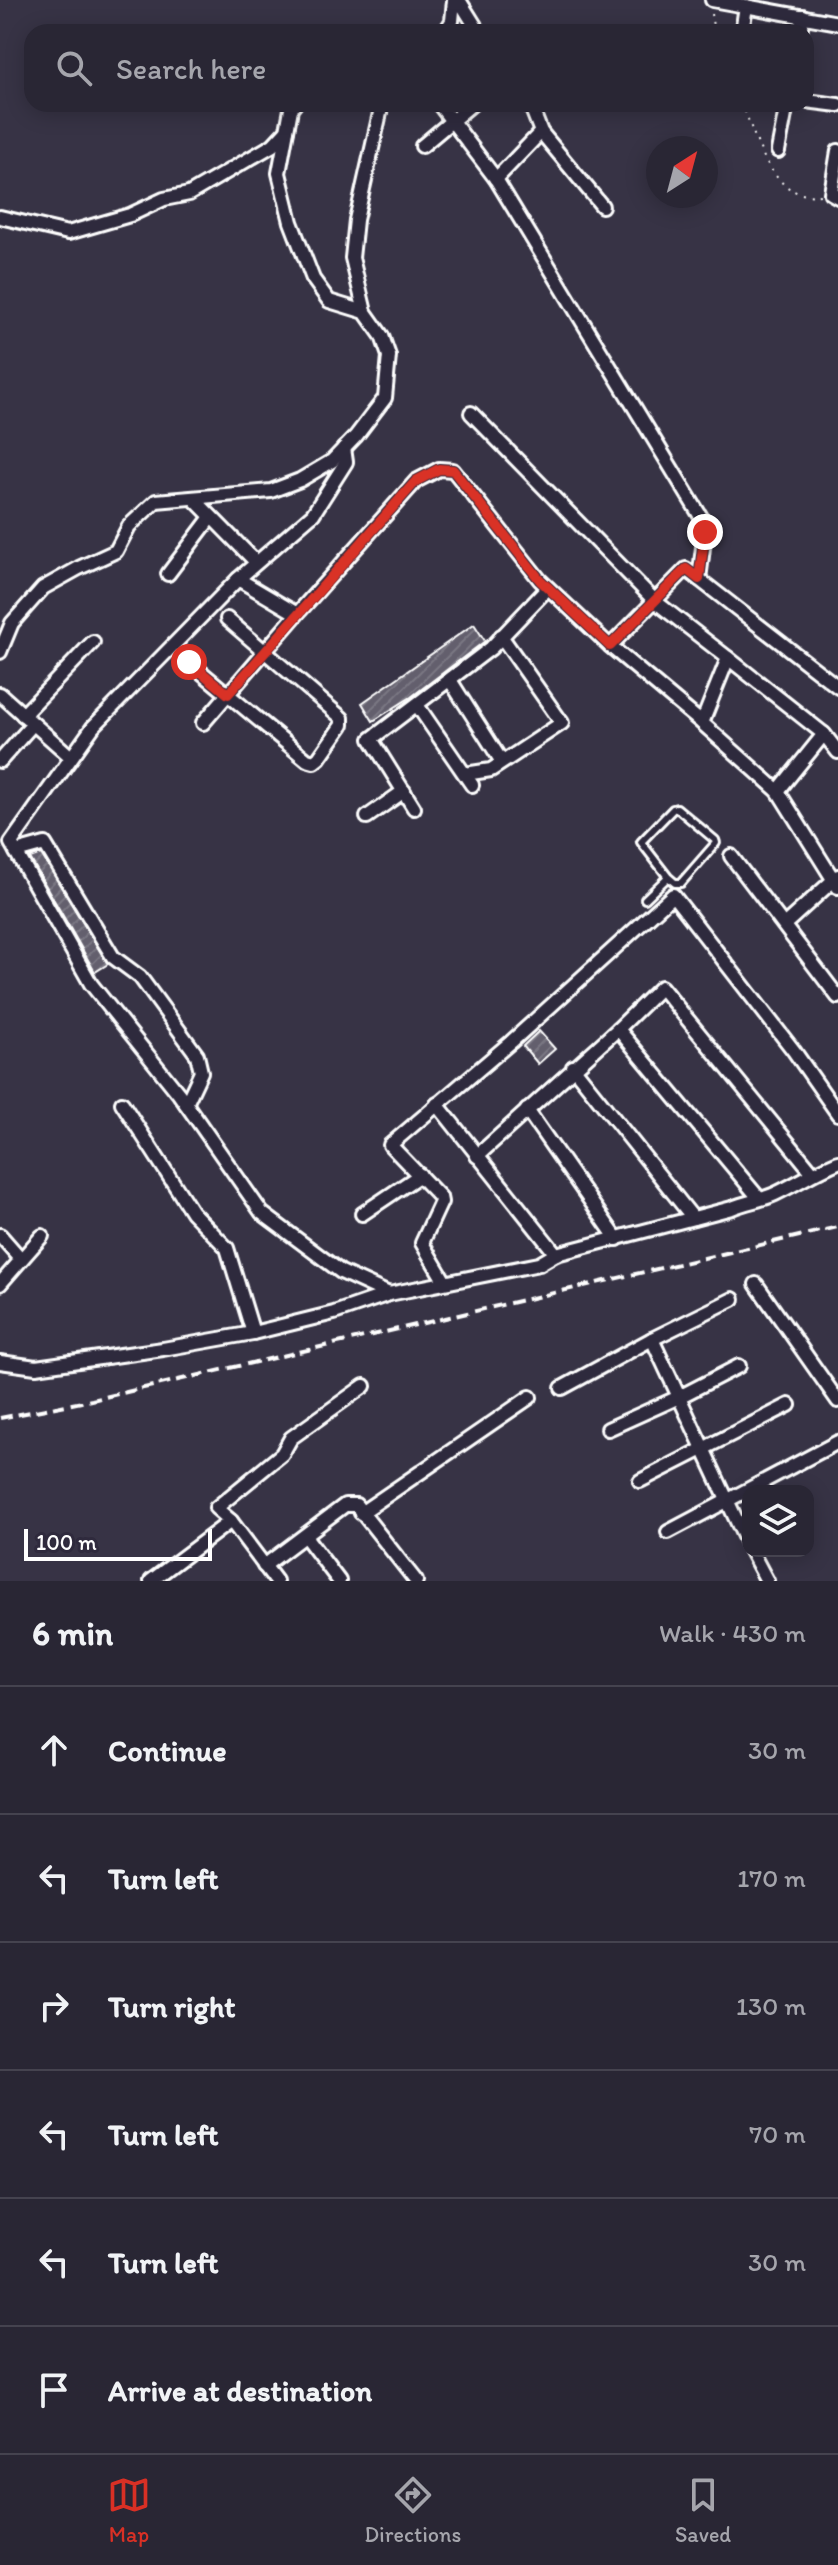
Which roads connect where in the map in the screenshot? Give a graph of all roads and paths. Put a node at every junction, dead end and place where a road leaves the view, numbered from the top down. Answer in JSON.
{"nodes":[{"id":1,"x":456,"y":0,"type":"edge"},
{"id":2,"x":711,"y":5,"type":"edge"},
{"id":3,"x":746,"y":6,"type":"junction"},
{"id":4,"x":803,"y":16,"type":"junction"},
{"id":5,"x":838,"y":23,"type":"edge"},
{"id":6,"x":450,"y":24,"type":"edge"},
{"id":7,"x":473,"y":24,"type":"edge"},
{"id":8,"x":743,"y":24,"type":"edge"},
{"id":9,"x":802,"y":24,"type":"edge"},
{"id":10,"x":814,"y":102,"type":"edge"},
{"id":11,"x":838,"y":105,"type":"edge"},
{"id":12,"x":293,"y":112,"type":"edge"},
{"id":13,"x":380,"y":112,"type":"edge"},
{"id":14,"x":446,"y":112,"type":"edge"},
{"id":15,"x":462,"y":112,"type":"edge"},
{"id":16,"x":533,"y":112,"type":"edge"},
{"id":17,"x":785,"y":112,"type":"edge"},
{"id":18,"x":453,"y":120,"type":"junction"},
{"id":19,"x":287,"y":130,"type":"junction"},
{"id":20,"x":541,"y":132,"type":"junction"},
{"id":21,"x":422,"y":146,"type":"dead end"},
{"id":22,"x":778,"y":151,"type":"dead end"},
{"id":23,"x":838,"y":151,"type":"edge"},
{"id":24,"x":496,"y":179,"type":"junction"},
{"id":25,"x":838,"y":197,"type":"edge"},
{"id":26,"x":602,"y":206,"type":"dead end"},
{"id":27,"x":0,"y":217,"type":"edge"},
{"id":28,"x":365,"y":312,"type":"junction"},
{"id":29,"x":471,"y":413,"type":"dead end"},
{"id":30,"x":344,"y":448,"type":"junction"},
{"id":31,"x":193,"y":498,"type":"junction"},
{"id":32,"x":211,"y":517,"type":"junction"},
{"id":33,"x":256,"y":562,"type":"junction"},
{"id":34,"x":168,"y":574,"type":"dead end"},
{"id":35,"x":238,"y":579,"type":"junction"},
{"id":36,"x":699,"y":579,"type":"junction"},
{"id":37,"x":548,"y":588,"type":"junction"},
{"id":38,"x":656,"y":602,"type":"junction"},
{"id":39,"x":297,"y":614,"type":"junction"},
{"id":40,"x":227,"y":619,"type":"dead end"},
{"id":41,"x":501,"y":636,"type":"junction"},
{"id":42,"x":93,"y":642,"type":"dead end"},
{"id":43,"x":610,"y":646,"type":"junction"},
{"id":44,"x":265,"y":651,"type":"junction"},
{"id":45,"x":0,"y":652,"type":"edge"},
{"id":46,"x":728,"y":658,"type":"junction"},
{"id":47,"x":189,"y":662,"type":"dead end"},
{"id":48,"x":450,"y":680,"type":"junction"},
{"id":49,"x":838,"y":687,"type":"edge"},
{"id":50,"x":0,"y":694,"type":"edge"},
{"id":51,"x":228,"y":694,"type":"junction"},
{"id":52,"x":417,"y":705,"type":"junction"},
{"id":53,"x":28,"y":719,"type":"junction"},
{"id":54,"x":203,"y":723,"type":"dead end"},
{"id":55,"x":702,"y":723,"type":"junction"},
{"id":56,"x":824,"y":734,"type":"junction"},
{"id":57,"x":838,"y":752,"type":"edge"},
{"id":58,"x":71,"y":757,"type":"junction"},
{"id":59,"x":0,"y":761,"type":"edge"},
{"id":60,"x":502,"y":762,"type":"junction"},
{"id":61,"x":404,"y":791,"type":"junction"},
{"id":62,"x":778,"y":791,"type":"junction"},
{"id":63,"x":414,"y":808,"type":"dead end"},
{"id":64,"x":367,"y":817,"type":"dead end"},
{"id":65,"x":16,"y":852,"type":"junction"},
{"id":66,"x":731,"y":856,"type":"dead end"},
{"id":67,"x":665,"y":879,"type":"junction"},
{"id":68,"x":836,"y":881,"type":"edge"},
{"id":69,"x":673,"y":895,"type":"junction"},
{"id":70,"x":645,"y":899,"type":"dead end"},
{"id":71,"x":784,"y":925,"type":"junction"},
{"id":72,"x":838,"y":997,"type":"edge"},
{"id":73,"x":618,"y":1029,"type":"junction"},
{"id":74,"x":573,"y":1067,"type":"junction"},
{"id":75,"x":122,"y":1103,"type":"dead end"},
{"id":76,"x":186,"y":1104,"type":"junction"},
{"id":77,"x":437,"y":1104,"type":"junction"},
{"id":78,"x":527,"y":1110,"type":"junction"},
{"id":79,"x":838,"y":1114,"type":"edge"},
{"id":80,"x":477,"y":1156,"type":"junction"},
{"id":81,"x":838,"y":1162,"type":"edge"},
{"id":82,"x":813,"y":1173,"type":"junction"},
{"id":83,"x":420,"y":1175,"type":"junction"},
{"id":84,"x":758,"y":1197,"type":"junction"},
{"id":85,"x":362,"y":1214,"type":"dead end"},
{"id":86,"x":693,"y":1218,"type":"junction"},
{"id":87,"x":0,"y":1235,"type":"edge"},
{"id":88,"x":42,"y":1236,"type":"dead end"},
{"id":89,"x":617,"y":1239,"type":"junction"},
{"id":90,"x":556,"y":1254,"type":"junction"},
{"id":91,"x":21,"y":1259,"type":"junction"},
{"id":92,"x":445,"y":1282,"type":"junction"},
{"id":93,"x":0,"y":1284,"type":"edge"},
{"id":94,"x":756,"y":1284,"type":"dead end"},
{"id":95,"x":389,"y":1294,"type":"junction"},
{"id":96,"x":733,"y":1299,"type":"dead end"},
{"id":97,"x":253,"y":1333,"type":"junction"},
{"id":98,"x":652,"y":1339,"type":"junction"},
{"id":99,"x":0,"y":1362,"type":"edge"},
{"id":100,"x":739,"y":1366,"type":"dead end"},
{"id":101,"x":364,"y":1386,"type":"dead end"},
{"id":102,"x":562,"y":1388,"type":"dead end"},
{"id":103,"x":530,"y":1397,"type":"dead end"},
{"id":104,"x":679,"y":1397,"type":"junction"},
{"id":105,"x":838,"y":1401,"type":"edge"},
{"id":106,"x":789,"y":1405,"type":"dead end"},
{"id":107,"x":608,"y":1429,"type":"dead end"},
{"id":108,"x":838,"y":1442,"type":"edge"},
{"id":109,"x":703,"y":1449,"type":"junction"},
{"id":110,"x":640,"y":1481,"type":"dead end"},
{"id":111,"x":726,"y":1499,"type":"junction"},
{"id":112,"x":361,"y":1513,"type":"junction"},
{"id":113,"x":231,"y":1521,"type":"junction"},
{"id":114,"x":668,"y":1532,"type":"dead end"},
{"id":115,"x":742,"y":1532,"type":"edge"},
{"id":116,"x":305,"y":1536,"type":"junction"},
{"id":117,"x":754,"y":1557,"type":"edge"},
{"id":118,"x":269,"y":1576,"type":"edge"},
{"id":119,"x":151,"y":1581,"type":"edge"},
{"id":120,"x":339,"y":1581,"type":"edge"},
{"id":121,"x":416,"y":1581,"type":"edge"},
{"id":122,"x":767,"y":1581,"type":"edge"}],
"edges":[{"from":1,"to":6,"type":"street"},
{"from":1,"to":7,"type":"street"},
{"from":2,"to":3,"type":"street"},
{"from":3,"to":4,"type":"street"},
{"from":3,"to":8,"type":"street"},
{"from":4,"to":5,"type":"street"},
{"from":4,"to":9,"type":"street"},
{"from":10,"to":11,"type":"street"},
{"from":12,"to":19,"type":"street"},
{"from":13,"to":28,"type":"street"},
{"from":14,"to":18,"type":"street"},
{"from":15,"to":18,"type":"street"},
{"from":16,"to":20,"type":"street"},
{"from":17,"to":22,"type":"street"},
{"from":18,"to":21,"type":"street"},
{"from":18,"to":24,"type":"street"},
{"from":19,"to":27,"type":"street"},
{"from":19,"to":28,"type":"street"},
{"from":20,"to":24,"type":"street"},
{"from":20,"to":26,"type":"street"},
{"from":23,"to":25,"type":"street"},
{"from":24,"to":36,"type":"street"},
{"from":28,"to":30,"type":"street"},
{"from":29,"to":38,"type":"street"},
{"from":30,"to":31,"type":"street"},
{"from":30,"to":33,"type":"street"},
{"from":31,"to":32,"type":"street"},
{"from":31,"to":45,"type":"street"},
{"from":32,"to":33,"type":"street"},
{"from":32,"to":34,"type":"street"},
{"from":33,"to":35,"type":"street"},
{"from":35,"to":39,"type":"street"},
{"from":35,"to":58,"type":"street"},
{"from":36,"to":38,"type":"street"},
{"from":36,"to":49,"type":"street"},
{"from":37,"to":39,"type":"street"},
{"from":37,"to":41,"type":"street"},
{"from":37,"to":43,"type":"street"},
{"from":38,"to":43,"type":"street"},
{"from":38,"to":46,"type":"street"},
{"from":39,"to":44,"type":"street"},
{"from":40,"to":44,"type":"street"},
{"from":41,"to":48,"type":"street"},
{"from":41,"to":60,"type":"street"},
{"from":42,"to":53,"type":"street"},
{"from":43,"to":55,"type":"street"},
{"from":44,"to":51,"type":"street"},
{"from":44,"to":51,"type":"street"},
{"from":46,"to":55,"type":"street"},
{"from":46,"to":56,"type":"street"},
{"from":47,"to":51,"type":"street"},
{"from":48,"to":52,"type":"street"},
{"from":48,"to":60,"type":"street"},
{"from":50,"to":53,"type":"street"},
{"from":51,"to":54,"type":"street"},
{"from":52,"to":60,"type":"street"},
{"from":52,"to":61,"type":"street"},
{"from":53,"to":58,"type":"street"},
{"from":53,"to":59,"type":"street"},
{"from":55,"to":62,"type":"street"},
{"from":56,"to":57,"type":"street"},
{"from":56,"to":62,"type":"street"},
{"from":58,"to":65,"type":"street"},
{"from":61,"to":63,"type":"street"},
{"from":61,"to":64,"type":"street"},
{"from":62,"to":68,"type":"street"},
{"from":65,"to":76,"type":"street"},
{"from":65,"to":76,"type":"street"},
{"from":66,"to":71,"type":"street"},
{"from":67,"to":67,"type":"lane"},
{"from":67,"to":69,"type":"lane"},
{"from":67,"to":70,"type":"lane"},
{"from":68,"to":71,"type":"street"},
{"from":69,"to":77,"type":"street"},
{"from":69,"to":79,"type":"street"},
{"from":71,"to":72,"type":"street"},
{"from":73,"to":74,"type":"street"},
{"from":73,"to":82,"type":"street"},
{"from":73,"to":84,"type":"street"},
{"from":74,"to":78,"type":"street"},
{"from":74,"to":86,"type":"street"},
{"from":75,"to":97,"type":"street"},
{"from":76,"to":95,"type":"street"},
{"from":77,"to":80,"type":"street"},
{"from":77,"to":83,"type":"street"},
{"from":78,"to":80,"type":"street"},
{"from":78,"to":89,"type":"street"},
{"from":80,"to":90,"type":"street"},
{"from":81,"to":82,"type":"street"},
{"from":82,"to":84,"type":"street"},
{"from":83,"to":85,"type":"street"},
{"from":83,"to":92,"type":"street"},
{"from":84,"to":86,"type":"street"},
{"from":86,"to":89,"type":"street"},
{"from":87,"to":91,"type":"street"},
{"from":88,"to":91,"type":"street"},
{"from":89,"to":90,"type":"street"},
{"from":90,"to":92,"type":"street"},
{"from":91,"to":93,"type":"street"},
{"from":92,"to":95,"type":"street"},
{"from":94,"to":105,"type":"street"},
{"from":95,"to":97,"type":"street"},
{"from":96,"to":98,"type":"street"},
{"from":97,"to":99,"type":"street"},
{"from":98,"to":102,"type":"street"},
{"from":98,"to":104,"type":"street"},
{"from":100,"to":104,"type":"street"},
{"from":101,"to":113,"type":"street"},
{"from":103,"to":112,"type":"street"},
{"from":104,"to":107,"type":"street"},
{"from":104,"to":109,"type":"street"},
{"from":106,"to":109,"type":"street"},
{"from":108,"to":111,"type":"street"},
{"from":109,"to":110,"type":"street"},
{"from":109,"to":111,"type":"street"},
{"from":111,"to":114,"type":"street"},
{"from":111,"to":115,"type":"street"},
{"from":112,"to":116,"type":"street"},
{"from":112,"to":121,"type":"street"},
{"from":113,"to":118,"type":"street"},
{"from":113,"to":119,"type":"street"},
{"from":116,"to":118,"type":"street"},
{"from":116,"to":120,"type":"street"},
{"from":117,"to":122,"type":"street"}]}
